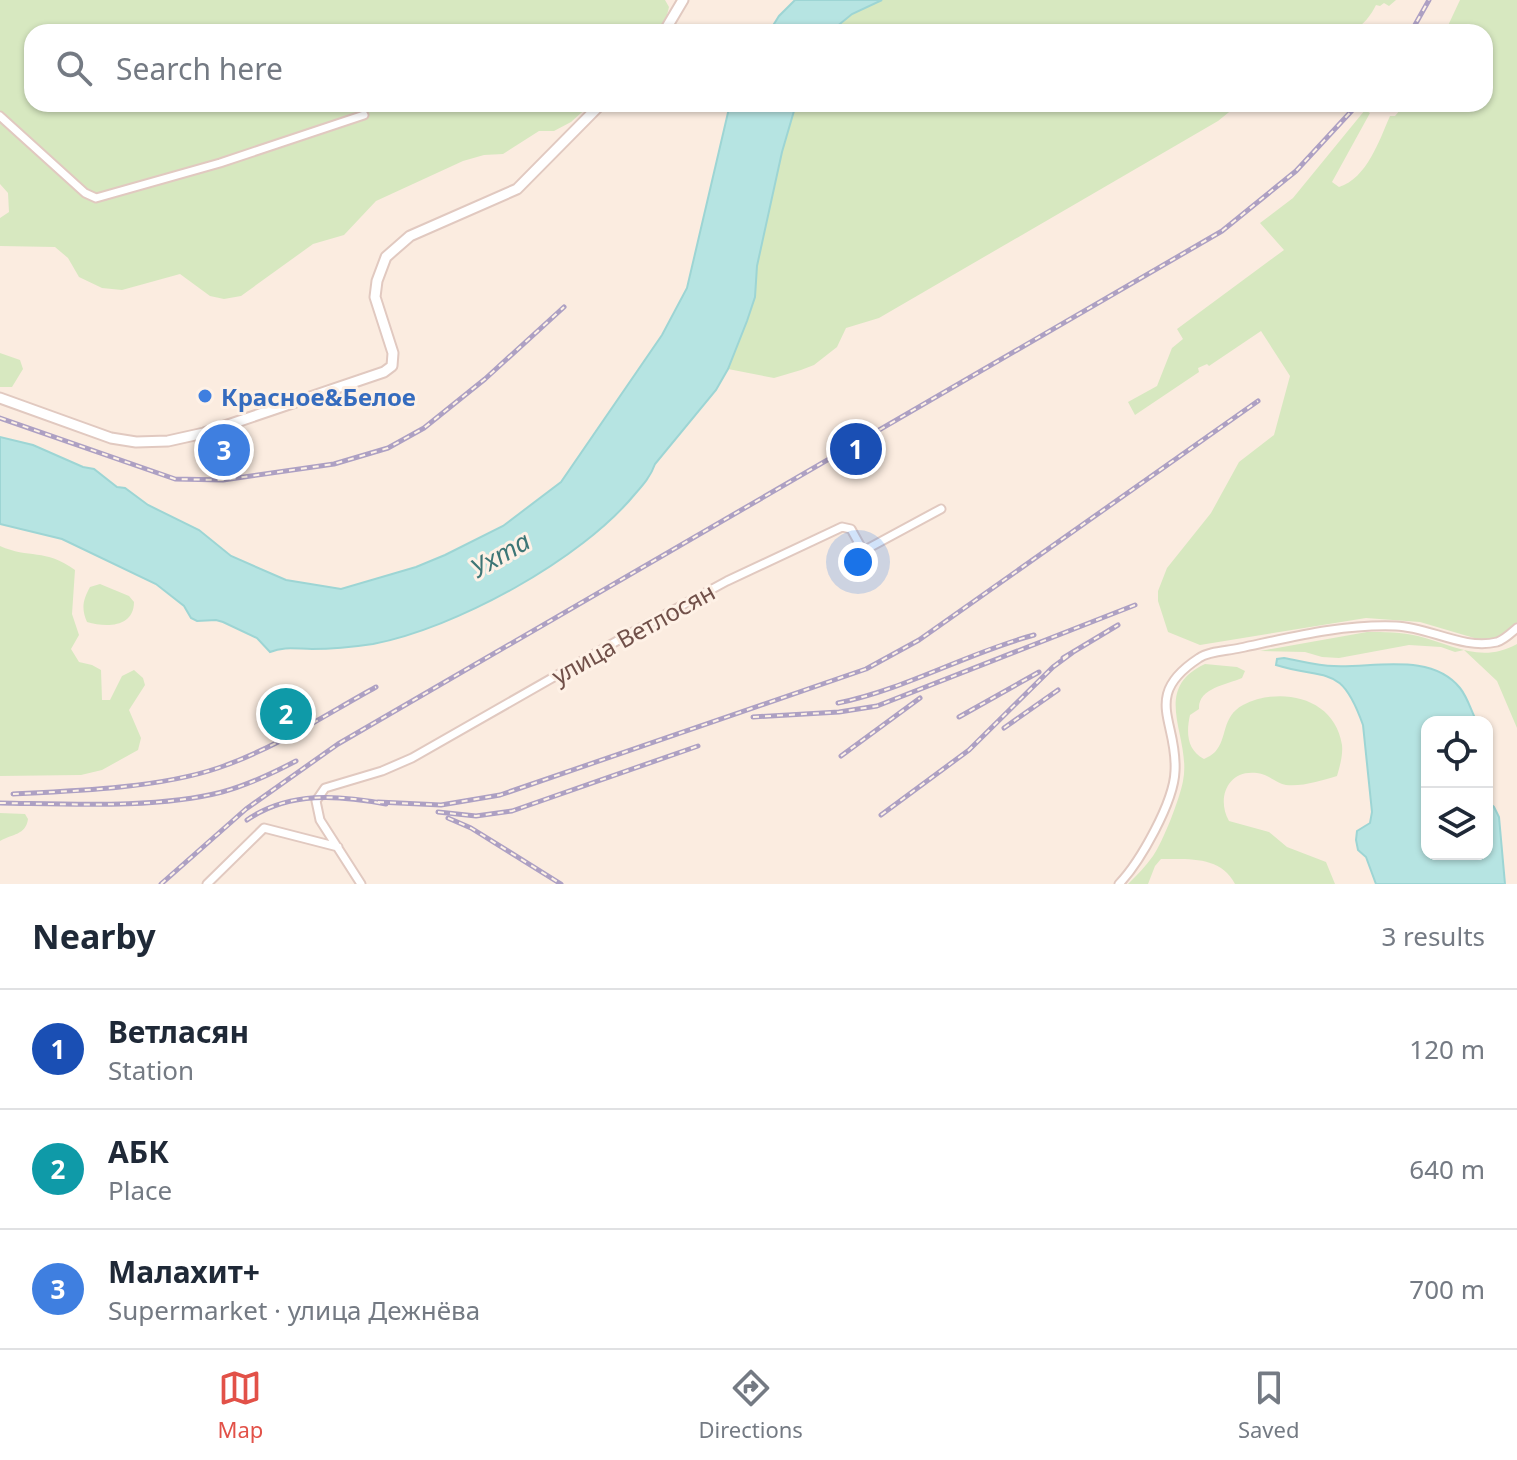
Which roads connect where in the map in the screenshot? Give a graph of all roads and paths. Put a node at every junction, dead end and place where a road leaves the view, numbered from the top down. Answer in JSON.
{"nodes":[{"id":1,"x":683,"y":0,"type":"edge"},
{"id":2,"x":669,"y":24,"type":"edge"},
{"id":3,"x":593,"y":112,"type":"edge"},
{"id":4,"x":364,"y":115,"type":"dead end"},
{"id":5,"x":0,"y":116,"type":"edge"},
{"id":6,"x":0,"y":398,"type":"edge"},
{"id":7,"x":941,"y":509,"type":"dead end"},
{"id":8,"x":1517,"y":628,"type":"edge"},
{"id":9,"x":338,"y":847,"type":"junction"},
{"id":10,"x":207,"y":884,"type":"edge"},
{"id":11,"x":361,"y":884,"type":"edge"},
{"id":12,"x":1119,"y":884,"type":"edge"}],
"edges":[{"from":1,"to":2,"type":"street"},
{"from":3,"to":6,"type":"street"},
{"from":4,"to":5,"type":"street"},
{"from":7,"to":9,"type":"street","name":"улица Ветлосян"},
{"from":8,"to":12,"type":"street"},
{"from":9,"to":10,"type":"street"},
{"from":9,"to":11,"type":"street"}]}
